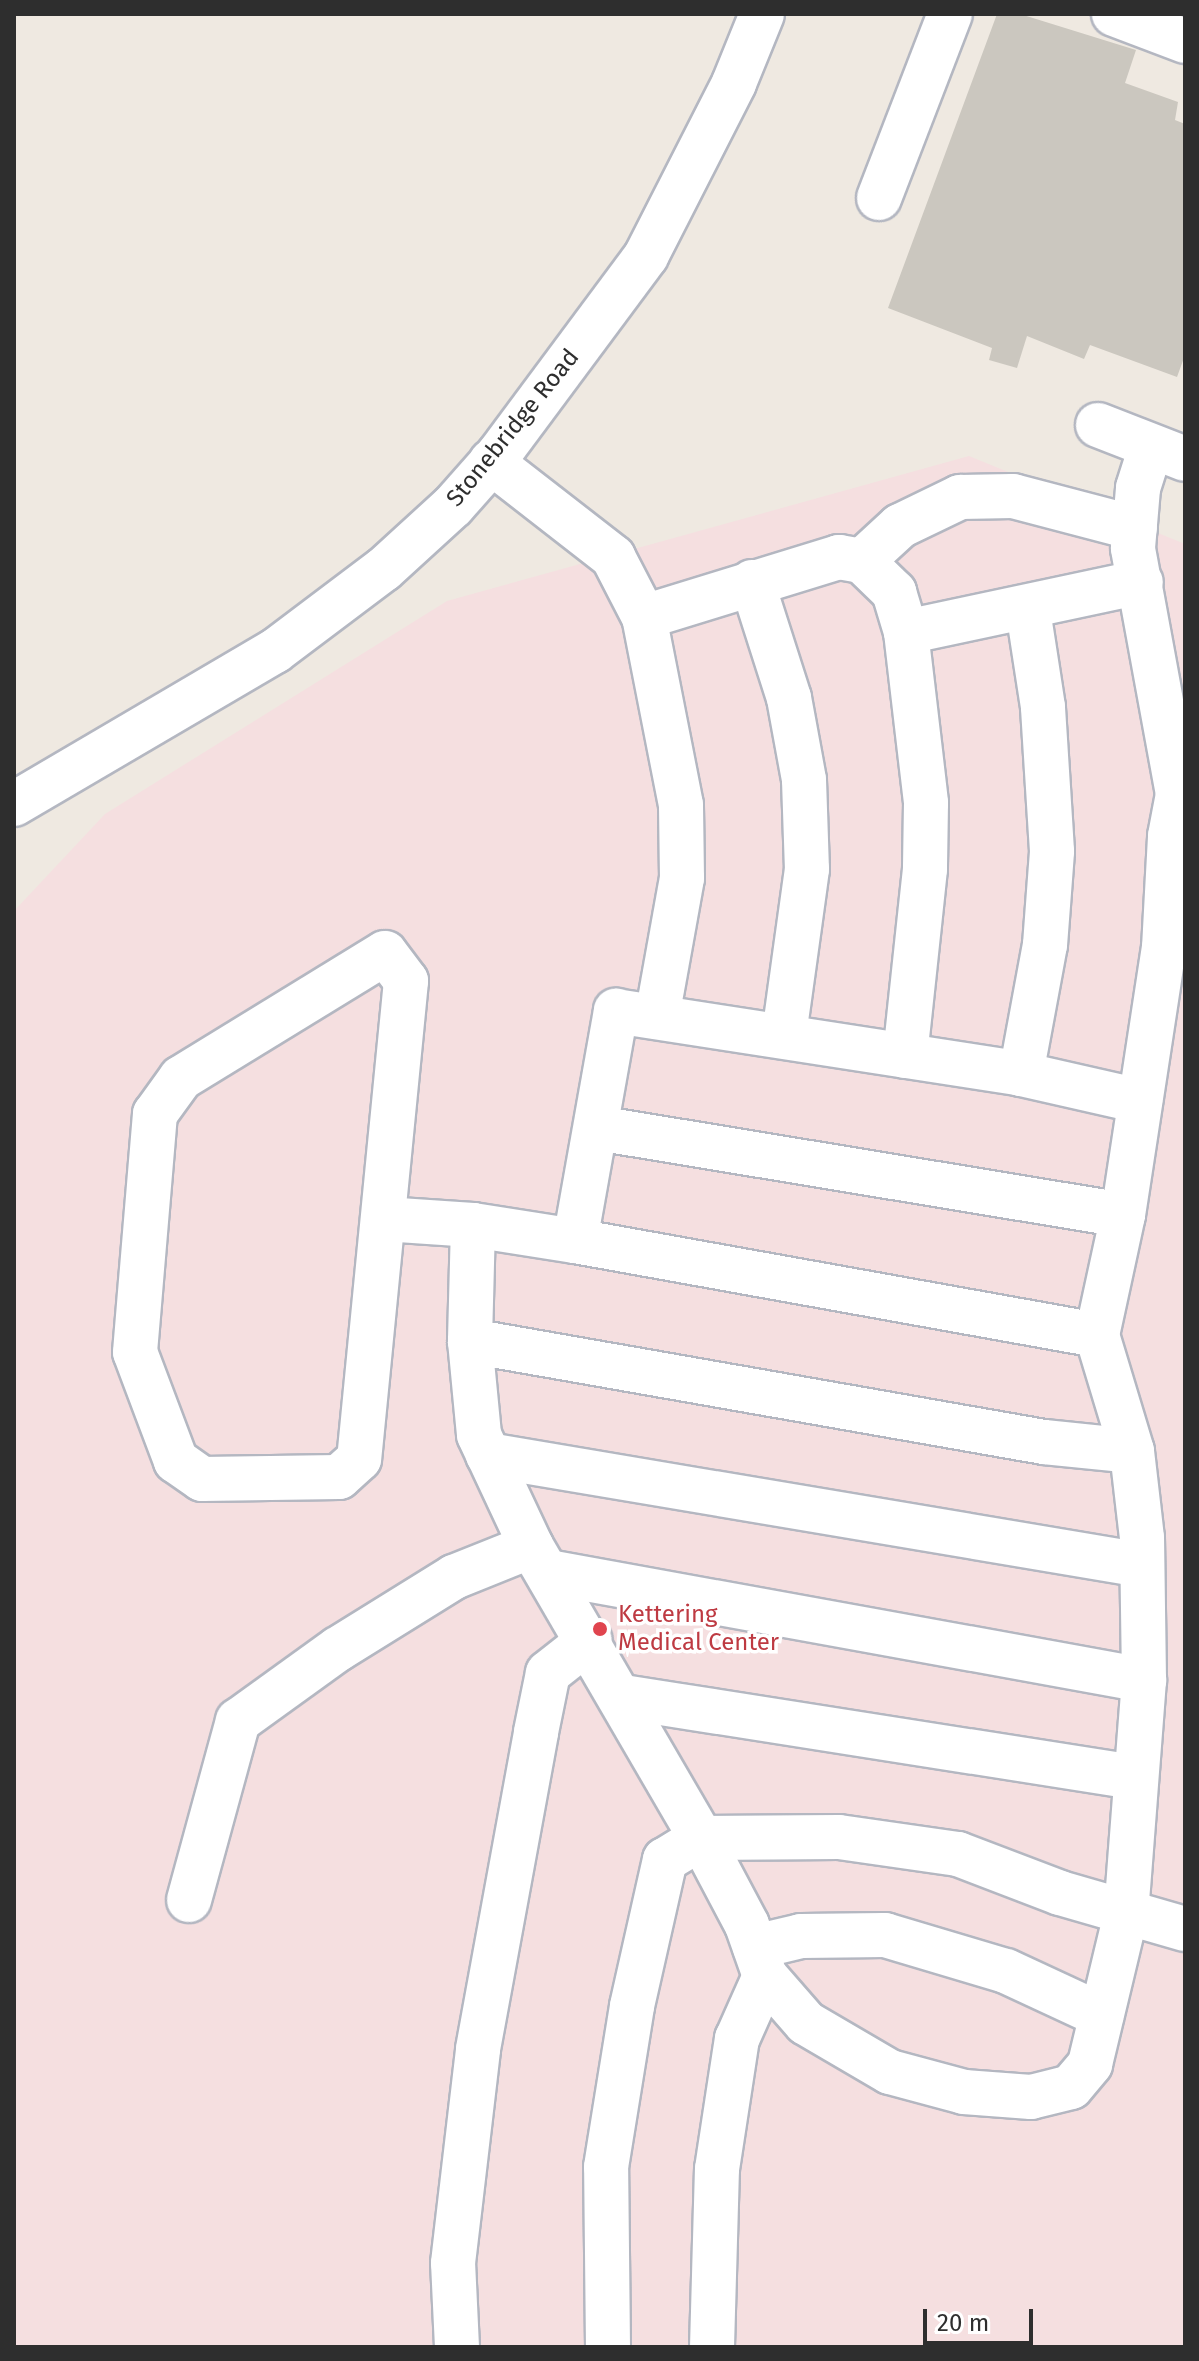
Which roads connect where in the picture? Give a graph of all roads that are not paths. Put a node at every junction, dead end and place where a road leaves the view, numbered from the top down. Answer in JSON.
{"nodes":[{"id":1,"x":762,"y":14,"type":"edge"},
{"id":2,"x":950,"y":14,"type":"edge"},
{"id":3,"x":1114,"y":14,"type":"edge"},
{"id":4,"x":1185,"y":41,"type":"edge"},
{"id":5,"x":879,"y":198,"type":"dead end"},
{"id":6,"x":1098,"y":425,"type":"dead end"},
{"id":7,"x":1168,"y":453,"type":"edge"},
{"id":8,"x":491,"y":462,"type":"junction"},
{"id":9,"x":1135,"y":528,"type":"junction"},
{"id":10,"x":862,"y":561,"type":"junction"},
{"id":11,"x":752,"y":582,"type":"junction"},
{"id":12,"x":1141,"y":582,"type":"junction"},
{"id":13,"x":1028,"y":610,"type":"junction"},
{"id":14,"x":644,"y":617,"type":"junction"},
{"id":15,"x":906,"y":632,"type":"junction"},
{"id":16,"x":1182,"y":794,"type":"edge"},
{"id":17,"x":14,"y":804,"type":"edge"},
{"id":18,"x":657,"y":1017,"type":"junction"},
{"id":19,"x":784,"y":1034,"type":"junction"},
{"id":20,"x":905,"y":1056,"type":"junction"},
{"id":21,"x":1021,"y":1074,"type":"junction"},
{"id":22,"x":1140,"y":1101,"type":"junction"},
{"id":23,"x":597,"y":1128,"type":"junction"},
{"id":24,"x":1123,"y":1215,"type":"junction"},
{"id":25,"x":384,"y":1219,"type":"junction"},
{"id":26,"x":473,"y":1225,"type":"junction"},
{"id":27,"x":575,"y":1241,"type":"junction"},
{"id":28,"x":1097,"y":1335,"type":"junction"},
{"id":29,"x":470,"y":1341,"type":"junction"},
{"id":30,"x":1132,"y":1451,"type":"junction"},
{"id":31,"x":488,"y":1455,"type":"junction"},
{"id":32,"x":540,"y":1559,"type":"junction"},
{"id":33,"x":1142,"y":1565,"type":"junction"},
{"id":34,"x":590,"y":1640,"type":"junction"},
{"id":35,"x":1144,"y":1680,"type":"junction"},
{"id":36,"x":623,"y":1697,"type":"junction"},
{"id":37,"x":1134,"y":1777,"type":"junction"},
{"id":38,"x":701,"y":1838,"type":"junction"},
{"id":39,"x":189,"y":1900,"type":"dead end"},
{"id":40,"x":1126,"y":1914,"type":"junction"},
{"id":41,"x":1185,"y":1929,"type":"edge"},
{"id":42,"x":760,"y":1962,"type":"junction"},
{"id":43,"x":1101,"y":2015,"type":"junction"},
{"id":44,"x":457,"y":2347,"type":"edge"},
{"id":45,"x":608,"y":2347,"type":"edge"},
{"id":46,"x":712,"y":2347,"type":"edge"}],
"edges":[{"from":1,"to":8,"type":"street","name":"Stonebridge Road"},
{"from":2,"to":5,"type":"street"},
{"from":3,"to":4,"type":"street"},
{"from":6,"to":7,"type":"street"},
{"from":7,"to":9,"type":"street"},
{"from":8,"to":14,"type":"street"},
{"from":8,"to":17,"type":"street","name":"Stonebridge Road"},
{"from":9,"to":10,"type":"street"},
{"from":9,"to":12,"type":"street"},
{"from":10,"to":11,"type":"street"},
{"from":10,"to":15,"type":"street"},
{"from":11,"to":14,"type":"street"},
{"from":11,"to":19,"type":"street"},
{"from":12,"to":13,"type":"street"},
{"from":12,"to":16,"type":"street"},
{"from":13,"to":15,"type":"street"},
{"from":13,"to":21,"type":"street"},
{"from":14,"to":18,"type":"street"},
{"from":15,"to":20,"type":"street"},
{"from":16,"to":22,"type":"street"},
{"from":18,"to":19,"type":"street"},
{"from":18,"to":23,"type":"street"},
{"from":19,"to":20,"type":"street"},
{"from":20,"to":21,"type":"street"},
{"from":21,"to":22,"type":"street"},
{"from":22,"to":24,"type":"street"},
{"from":23,"to":24,"type":"street"},
{"from":23,"to":27,"type":"street"},
{"from":24,"to":28,"type":"street"},
{"from":25,"to":25,"type":"street"},
{"from":25,"to":26,"type":"street"},
{"from":26,"to":27,"type":"street"},
{"from":26,"to":29,"type":"street"},
{"from":27,"to":28,"type":"street"},
{"from":28,"to":30,"type":"street"},
{"from":29,"to":30,"type":"street"},
{"from":29,"to":31,"type":"street"},
{"from":30,"to":33,"type":"street"},
{"from":31,"to":32,"type":"street"},
{"from":31,"to":33,"type":"street"},
{"from":32,"to":34,"type":"street"},
{"from":32,"to":35,"type":"street"},
{"from":32,"to":39,"type":"street"},
{"from":33,"to":35,"type":"street"},
{"from":34,"to":36,"type":"street"},
{"from":34,"to":44,"type":"street"},
{"from":35,"to":37,"type":"street"},
{"from":36,"to":37,"type":"street"},
{"from":36,"to":38,"type":"street"},
{"from":37,"to":40,"type":"street"},
{"from":38,"to":40,"type":"street"},
{"from":38,"to":42,"type":"street"},
{"from":38,"to":45,"type":"street"},
{"from":40,"to":41,"type":"street"},
{"from":40,"to":43,"type":"street"},
{"from":42,"to":43,"type":"street"},
{"from":42,"to":43,"type":"street"},
{"from":42,"to":46,"type":"street"}]}
